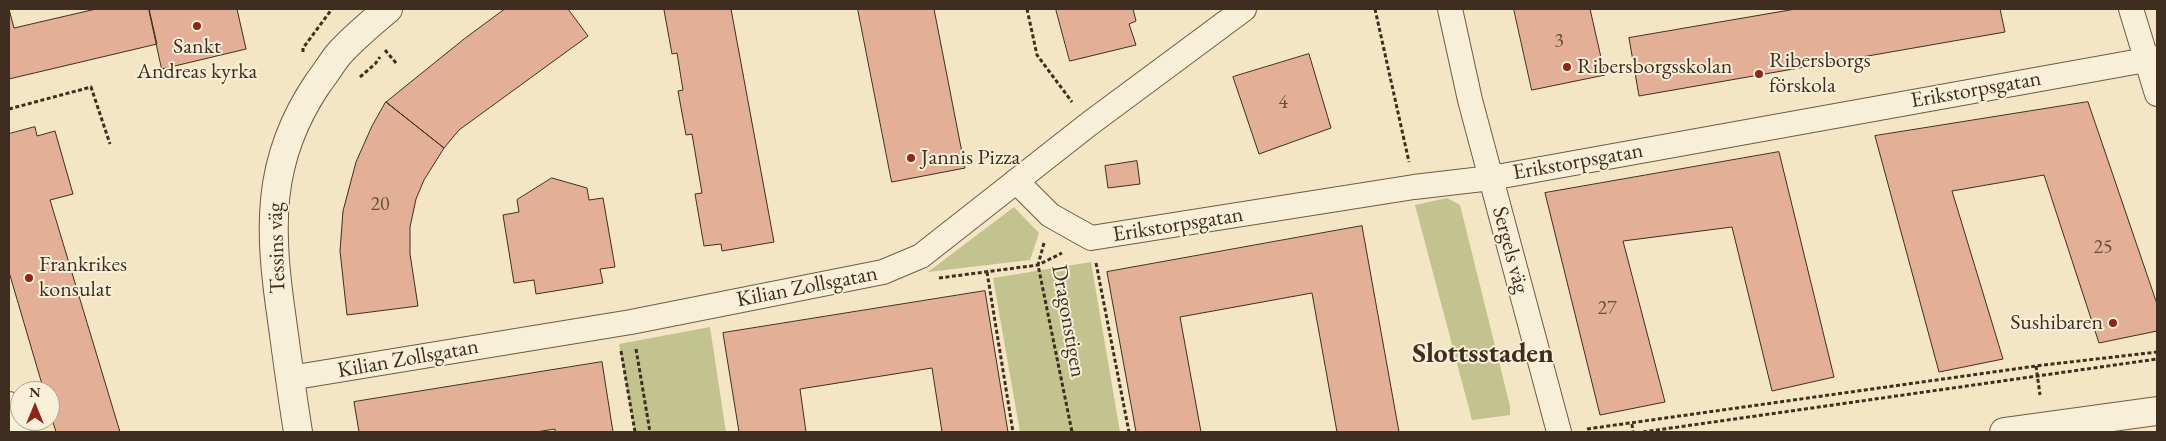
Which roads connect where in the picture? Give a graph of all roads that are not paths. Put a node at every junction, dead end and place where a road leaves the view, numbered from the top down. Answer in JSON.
{"nodes":[{"id":1,"x":388,"y":9,"type":"edge"},
{"id":2,"x":1244,"y":9,"type":"edge"},
{"id":3,"x":1450,"y":9,"type":"edge"},
{"id":4,"x":2131,"y":9,"type":"edge"},
{"id":5,"x":2152,"y":59,"type":"edge"},
{"id":6,"x":2157,"y":94,"type":"edge"},
{"id":7,"x":1490,"y":178,"type":"junction"},
{"id":8,"x":1016,"y":180,"type":"junction"},
{"id":9,"x":290,"y":378,"type":"junction"},
{"id":10,"x":9,"y":406,"type":"edge"},
{"id":11,"x":2157,"y":411,"type":"edge"},
{"id":12,"x":16,"y":432,"type":"edge"},
{"id":13,"x":298,"y":432,"type":"edge"},
{"id":14,"x":1559,"y":432,"type":"edge"},
{"id":15,"x":2004,"y":432,"type":"edge"}],
"edges":[{"from":1,"to":9,"type":"street","name":"Tessins väg"},
{"from":2,"to":8,"type":"street","name":"Kilian Zollsgatan"},
{"from":3,"to":7,"type":"street","name":"Sergels väg"},
{"from":4,"to":5,"type":"street"},
{"from":5,"to":6,"type":"street"},
{"from":5,"to":7,"type":"street","name":"Erikstorpsgatan"},
{"from":7,"to":8,"type":"street","name":"Erikstorpsgatan"},
{"from":7,"to":14,"type":"street","name":"Sergels väg"},
{"from":8,"to":9,"type":"street","name":"Kilian Zollsgatan"},
{"from":9,"to":13,"type":"street","name":"Tessins väg"},
{"from":10,"to":12,"type":"street"},
{"from":11,"to":15,"type":"street"}]}
